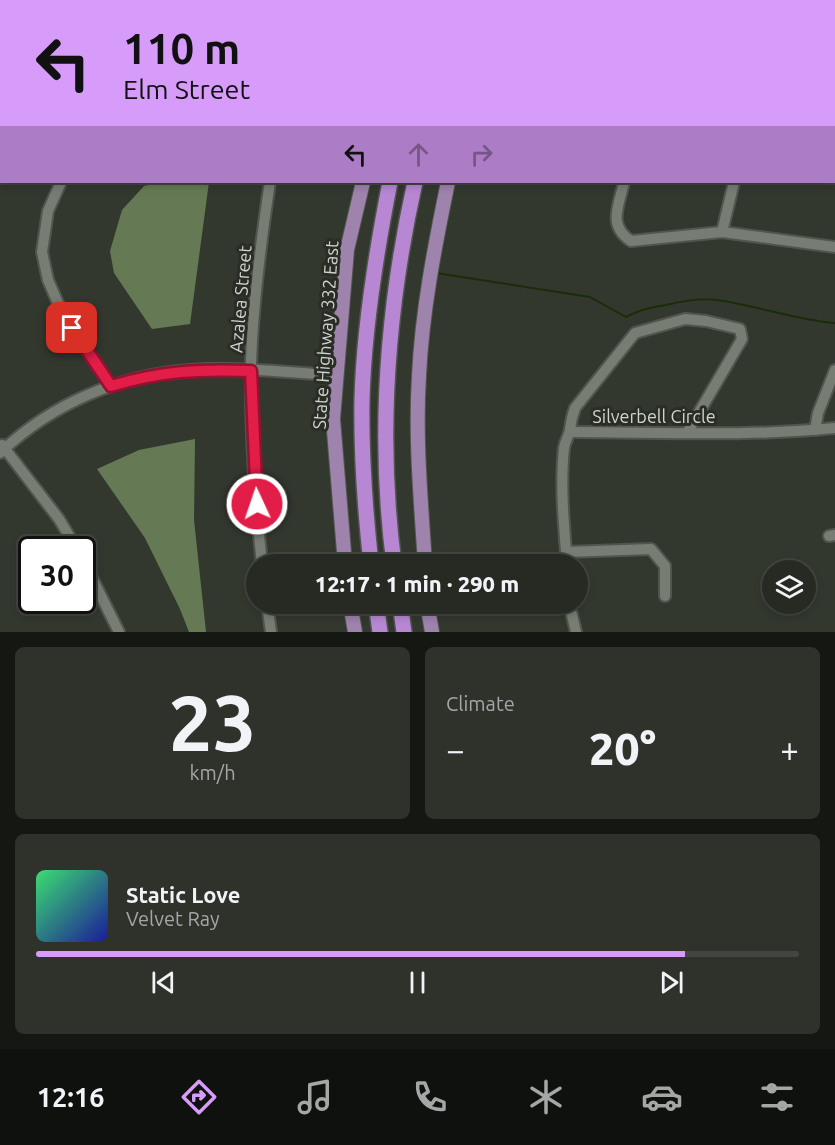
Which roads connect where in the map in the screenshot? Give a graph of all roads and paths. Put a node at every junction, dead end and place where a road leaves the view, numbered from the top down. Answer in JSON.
{"nodes":[{"id":1,"x":61,"y":183,"type":"edge"},
{"id":2,"x":270,"y":183,"type":"edge"},
{"id":3,"x":363,"y":183,"type":"edge"},
{"id":4,"x":390,"y":183,"type":"edge"},
{"id":5,"x":415,"y":183,"type":"edge"},
{"id":6,"x":448,"y":183,"type":"edge"},
{"id":7,"x":624,"y":183,"type":"edge"},
{"id":8,"x":734,"y":183,"type":"edge"},
{"id":9,"x":722,"y":232,"type":"junction"},
{"id":10,"x":835,"y":247,"type":"edge"},
{"id":11,"x":835,"y":370,"type":"edge"},
{"id":12,"x":251,"y":371,"type":"junction"},
{"id":13,"x":337,"y":375,"type":"junction"},
{"id":14,"x":111,"y":386,"type":"junction"},
{"id":15,"x":835,"y":428,"type":"edge"},
{"id":16,"x":815,"y":430,"type":"junction"},
{"id":17,"x":570,"y":432,"type":"junction"},
{"id":18,"x":687,"y":433,"type":"junction"},
{"id":19,"x":2,"y":448,"type":"edge"},
{"id":20,"x":69,"y":536,"type":"edge"},
{"id":21,"x":566,"y":552,"type":"joint"},
{"id":22,"x":261,"y":554,"type":"edge"},
{"id":23,"x":344,"y":554,"type":"edge"},
{"id":24,"x":370,"y":554,"type":"edge"},
{"id":25,"x":393,"y":554,"type":"edge"},
{"id":26,"x":424,"y":554,"type":"edge"},
{"id":27,"x":96,"y":586,"type":"edge"},
{"id":28,"x":665,"y":596,"type":"dead end"},
{"id":29,"x":269,"y":614,"type":"edge"},
{"id":30,"x":352,"y":614,"type":"edge"},
{"id":31,"x":378,"y":614,"type":"edge"},
{"id":32,"x":402,"y":614,"type":"edge"},
{"id":33,"x":429,"y":614,"type":"edge"},
{"id":34,"x":572,"y":614,"type":"edge"},
{"id":35,"x":119,"y":632,"type":"edge"},
{"id":36,"x":271,"y":632,"type":"edge"},
{"id":37,"x":355,"y":632,"type":"edge"},
{"id":38,"x":380,"y":632,"type":"edge"},
{"id":39,"x":404,"y":632,"type":"edge"},
{"id":40,"x":432,"y":632,"type":"edge"},
{"id":41,"x":576,"y":632,"type":"edge"}],
"edges":[{"from":1,"to":14,"type":"street"},
{"from":2,"to":12,"type":"street","name":"Azalea Street"},
{"from":3,"to":13,"type":"main road","name":"State Highway 332 East"},
{"from":4,"to":24,"type":"highway"},
{"from":5,"to":25,"type":"highway"},
{"from":6,"to":26,"type":"main road"},
{"from":7,"to":9,"type":"street"},
{"from":8,"to":9,"type":"street"},
{"from":9,"to":10,"type":"street"},
{"from":11,"to":16,"type":"street"},
{"from":12,"to":13,"type":"street"},
{"from":12,"to":14,"type":"street"},
{"from":12,"to":22,"type":"street","name":"Azalea Street"},
{"from":13,"to":23,"type":"main road","name":"State Highway 332 East"},
{"from":14,"to":19,"type":"street"},
{"from":15,"to":16,"type":"street","name":"Silverbell Circle"},
{"from":16,"to":18,"type":"street","name":"Silverbell Circle"},
{"from":17,"to":18,"type":"street","name":"Silverbell Circle"},
{"from":17,"to":18,"type":"street"},
{"from":17,"to":21,"type":"street","name":"Silverbell Circle"},
{"from":19,"to":20,"type":"street"},
{"from":21,"to":28,"type":"street"},
{"from":27,"to":35,"type":"street"},
{"from":29,"to":36,"type":"street"},
{"from":30,"to":37,"type":"main road"},
{"from":31,"to":38,"type":"highway"},
{"from":32,"to":39,"type":"highway"},
{"from":33,"to":40,"type":"main road"},
{"from":34,"to":41,"type":"street"}]}
